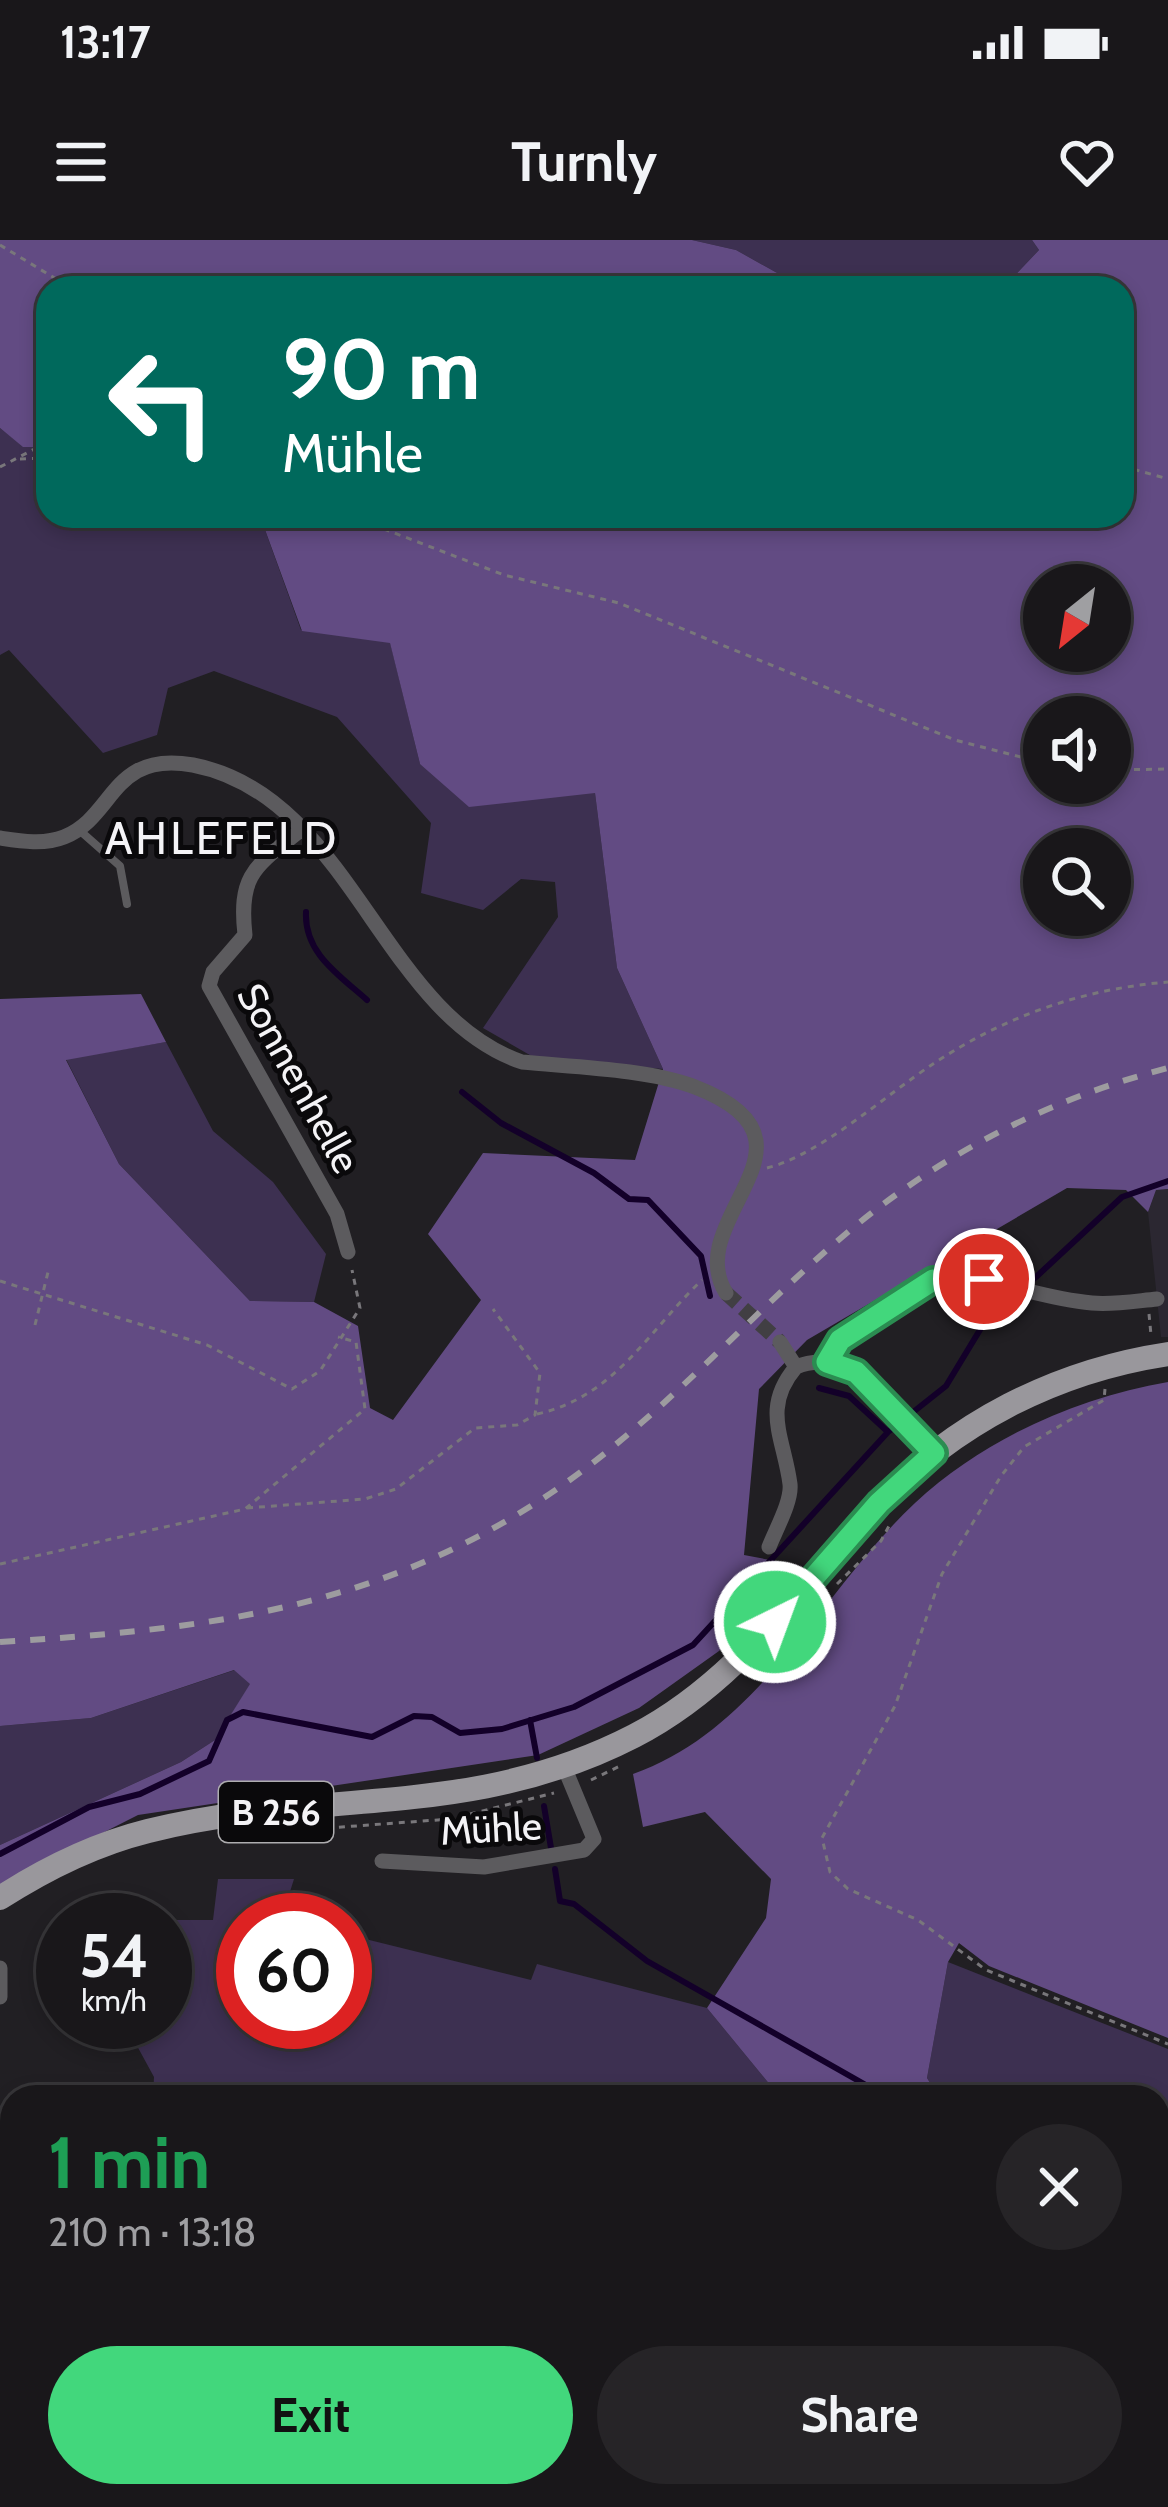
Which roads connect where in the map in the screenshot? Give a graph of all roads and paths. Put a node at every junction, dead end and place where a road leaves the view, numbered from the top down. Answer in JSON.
{"nodes":[{"id":1,"x":0,"y":245,"type":"edge"},
{"id":2,"x":51,"y":276,"type":"edge"},
{"id":3,"x":36,"y":448,"type":"edge"},
{"id":4,"x":36,"y":458,"type":"edge"},
{"id":5,"x":14,"y":459,"type":"junction"},
{"id":6,"x":0,"y":466,"type":"edge"},
{"id":7,"x":1134,"y":469,"type":"edge"},
{"id":8,"x":1168,"y":479,"type":"edge"},
{"id":9,"x":381,"y":528,"type":"edge"},
{"id":10,"x":1023,"y":758,"type":"edge"},
{"id":11,"x":1168,"y":769,"type":"edge"},
{"id":12,"x":1131,"y":770,"type":"edge"},
{"id":13,"x":77,"y":828,"type":"junction"},
{"id":14,"x":302,"y":829,"type":"junction"},
{"id":15,"x":0,"y":838,"type":"edge"},
{"id":16,"x":127,"y":904,"type":"dead end"},
{"id":17,"x":1168,"y":982,"type":"edge"},
{"id":18,"x":754,"y":1171,"type":"junction"},
{"id":19,"x":348,"y":1252,"type":"joint"},
{"id":20,"x":717,"y":1267,"type":"junction"},
{"id":21,"x":49,"y":1268,"type":"dead end"},
{"id":22,"x":0,"y":1281,"type":"edge"},
{"id":23,"x":726,"y":1293,"type":"tunnel mouth"},
{"id":24,"x":43,"y":1294,"type":"junction"},
{"id":25,"x":1157,"y":1299,"type":"edge"},
{"id":26,"x":493,"y":1310,"type":"dead end"},
{"id":27,"x":35,"y":1325,"type":"dead end"},
{"id":28,"x":338,"y":1337,"type":"junction"},
{"id":29,"x":780,"y":1342,"type":"tunnel mouth"},
{"id":30,"x":1160,"y":1348,"type":"edge"},
{"id":31,"x":827,"y":1362,"type":"junction"},
{"id":32,"x":796,"y":1366,"type":"junction"},
{"id":33,"x":1106,"y":1385,"type":"dead end"},
{"id":34,"x":535,"y":1415,"type":"junction"},
{"id":35,"x":934,"y":1453,"type":"junction"},
{"id":36,"x":245,"y":1508,"type":"junction"},
{"id":37,"x":898,"y":1508,"type":"dead end"},
{"id":38,"x":769,"y":1546,"type":"dead end"},
{"id":39,"x":0,"y":1564,"type":"edge"},
{"id":40,"x":832,"y":1587,"type":"dead end"},
{"id":41,"x":623,"y":1765,"type":"dead end"},
{"id":42,"x":570,"y":1779,"type":"junction"},
{"id":43,"x":310,"y":1829,"type":"dead end"},
{"id":44,"x":382,"y":1861,"type":"dead end"},
{"id":45,"x":0,"y":1898,"type":"edge"},
{"id":46,"x":0,"y":1968,"type":"edge"},
{"id":47,"x":0,"y":1997,"type":"edge"},
{"id":48,"x":1168,"y":2044,"type":"edge"}],
"edges":[{"from":1,"to":2,"type":"path"},
{"from":3,"to":5,"type":"path"},
{"from":4,"to":5,"type":"path"},
{"from":5,"to":6,"type":"path"},
{"from":7,"to":8,"type":"path"},
{"from":9,"to":10,"type":"path"},
{"from":11,"to":12,"type":"path"},
{"from":13,"to":14,"type":"street"},
{"from":13,"to":15,"type":"street"},
{"from":13,"to":16,"type":"lane"},
{"from":14,"to":18,"type":"street"},
{"from":14,"to":19,"type":"street","name":"Sonnenhelle"},
{"from":17,"to":18,"type":"path"},
{"from":18,"to":20,"type":"street"},
{"from":19,"to":28,"type":"path"},
{"from":20,"to":23,"type":"street"},
{"from":20,"to":34,"type":"path"},
{"from":21,"to":24,"type":"path"},
{"from":22,"to":24,"type":"path"},
{"from":24,"to":27,"type":"path"},
{"from":24,"to":28,"type":"path"},
{"from":25,"to":30,"type":"path"},
{"from":25,"to":31,"type":"street"},
{"from":26,"to":34,"type":"path"},
{"from":28,"to":36,"type":"path"},
{"from":29,"to":32,"type":"street"},
{"from":30,"to":35,"type":"main road","number":"B 256"},
{"from":31,"to":32,"type":"street"},
{"from":31,"to":35,"type":"street"},
{"from":32,"to":38,"type":"street"},
{"from":33,"to":48,"type":"path"},
{"from":34,"to":36,"type":"path"},
{"from":35,"to":42,"type":"main road","number":"B 256"},
{"from":36,"to":39,"type":"path"},
{"from":37,"to":40,"type":"path"},
{"from":41,"to":42,"type":"path"},
{"from":42,"to":43,"type":"path"},
{"from":42,"to":44,"type":"street","name":"Mühle"},
{"from":42,"to":45,"type":"main road","number":"B 256"},
{"from":46,"to":47,"type":"street"}]}
